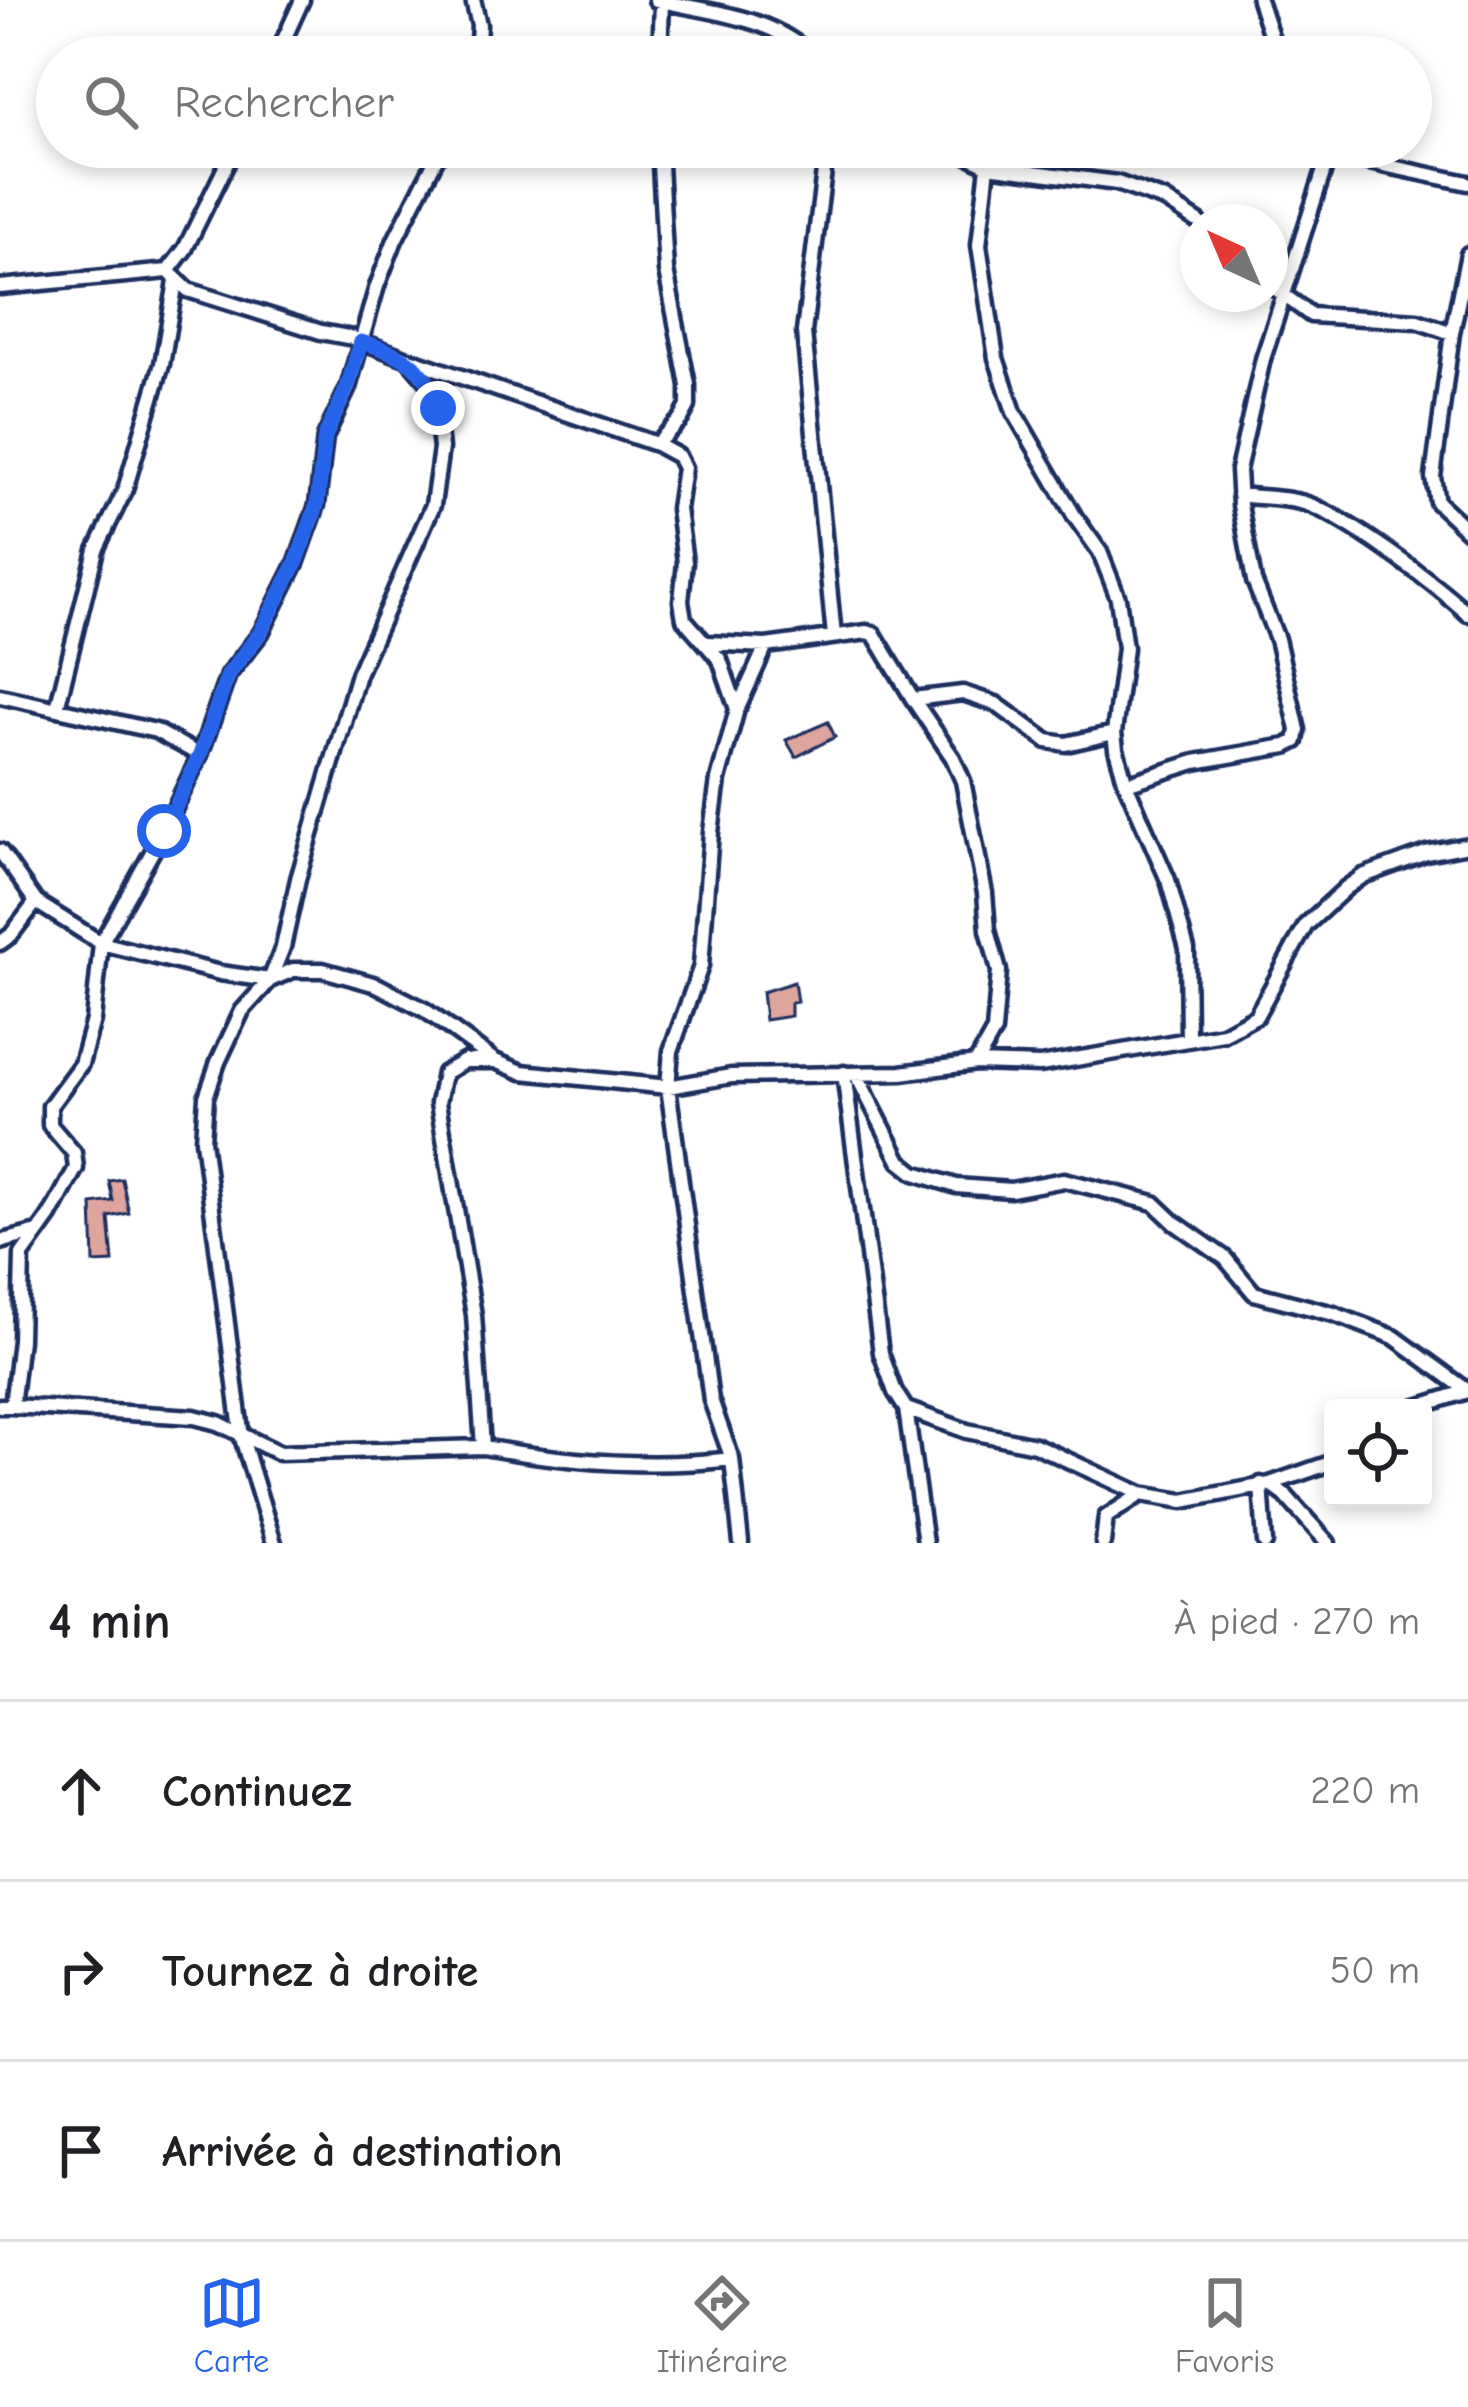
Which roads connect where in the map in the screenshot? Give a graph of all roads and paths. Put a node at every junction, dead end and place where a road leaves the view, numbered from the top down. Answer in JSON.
{"nodes":[{"id":1,"x":302,"y":0,"type":"edge"},
{"id":2,"x":473,"y":0,"type":"edge"},
{"id":3,"x":1259,"y":0,"type":"edge"},
{"id":4,"x":659,"y":1,"type":"edge"},
{"id":5,"x":286,"y":36,"type":"edge"},
{"id":6,"x":478,"y":36,"type":"edge"},
{"id":7,"x":660,"y":36,"type":"edge"},
{"id":8,"x":785,"y":36,"type":"edge"},
{"id":9,"x":1271,"y":36,"type":"edge"},
{"id":10,"x":224,"y":168,"type":"edge"},
{"id":11,"x":431,"y":168,"type":"edge"},
{"id":12,"x":660,"y":168,"type":"edge"},
{"id":13,"x":824,"y":168,"type":"edge"},
{"id":14,"x":988,"y":168,"type":"edge"},
{"id":15,"x":1003,"y":168,"type":"edge"},
{"id":16,"x":1324,"y":168,"type":"edge"},
{"id":17,"x":1403,"y":168,"type":"edge"},
{"id":18,"x":1468,"y":183,"type":"edge"},
{"id":19,"x":1180,"y":210,"type":"edge"},
{"id":20,"x":1468,"y":254,"type":"edge"},
{"id":21,"x":172,"y":276,"type":"junction"},
{"id":22,"x":1288,"y":281,"type":"edge"},
{"id":23,"x":0,"y":287,"type":"edge"},
{"id":24,"x":1288,"y":299,"type":"edge"},
{"id":25,"x":1278,"y":312,"type":"edge"},
{"id":26,"x":1452,"y":333,"type":"junction"},
{"id":27,"x":361,"y":342,"type":"junction"},
{"id":28,"x":408,"y":359,"type":"junction"},
{"id":29,"x":656,"y":444,"type":"junction"},
{"id":30,"x":1239,"y":495,"type":"junction"},
{"id":31,"x":1468,"y":531,"type":"edge"},
{"id":32,"x":1468,"y":614,"type":"edge"},
{"id":33,"x":834,"y":636,"type":"junction"},
{"id":34,"x":708,"y":643,"type":"junction"},
{"id":35,"x":766,"y":646,"type":"junction"},
{"id":36,"x":0,"y":696,"type":"edge"},
{"id":37,"x":913,"y":699,"type":"junction"},
{"id":38,"x":57,"y":708,"type":"junction"},
{"id":39,"x":737,"y":709,"type":"junction"},
{"id":40,"x":1114,"y":733,"type":"junction"},
{"id":41,"x":200,"y":755,"type":"junction"},
{"id":42,"x":1126,"y":784,"type":"junction"},
{"id":43,"x":1468,"y":845,"type":"edge"},
{"id":44,"x":0,"y":851,"type":"edge"},
{"id":45,"x":36,"y":902,"type":"junction"},
{"id":46,"x":0,"y":943,"type":"edge"},
{"id":47,"x":100,"y":943,"type":"junction"},
{"id":48,"x":270,"y":980,"type":"junction"},
{"id":49,"x":1188,"y":1039,"type":"junction"},
{"id":50,"x":495,"y":1061,"type":"junction"},
{"id":51,"x":976,"y":1063,"type":"junction"},
{"id":52,"x":850,"y":1073,"type":"junction"},
{"id":53,"x":668,"y":1088,"type":"junction"},
{"id":54,"x":34,"y":1233,"type":"junction"},
{"id":55,"x":0,"y":1242,"type":"edge"},
{"id":56,"x":1468,"y":1391,"type":"edge"},
{"id":57,"x":1432,"y":1402,"type":"edge"},
{"id":58,"x":6,"y":1406,"type":"edge"},
{"id":59,"x":906,"y":1409,"type":"junction"},
{"id":60,"x":242,"y":1438,"type":"junction"},
{"id":61,"x":482,"y":1447,"type":"junction"},
{"id":62,"x":732,"y":1459,"type":"junction"},
{"id":63,"x":1324,"y":1465,"type":"edge"},
{"id":64,"x":1266,"y":1484,"type":"junction"},
{"id":65,"x":1142,"y":1494,"type":"junction"},
{"id":66,"x":274,"y":1543,"type":"edge"},
{"id":67,"x":741,"y":1543,"type":"edge"},
{"id":68,"x":925,"y":1543,"type":"edge"},
{"id":69,"x":1103,"y":1543,"type":"edge"},
{"id":70,"x":1265,"y":1543,"type":"edge"},
{"id":71,"x":1328,"y":1543,"type":"edge"}],
"edges":[{"from":1,"to":5,"type":"street"},
{"from":2,"to":6,"type":"street"},
{"from":3,"to":9,"type":"street"},
{"from":4,"to":7,"type":"street"},
{"from":4,"to":8,"type":"street"},
{"from":10,"to":21,"type":"street"},
{"from":11,"to":27,"type":"street"},
{"from":12,"to":29,"type":"street"},
{"from":13,"to":33,"type":"street"},
{"from":14,"to":40,"type":"street"},
{"from":15,"to":19,"type":"street"},
{"from":16,"to":22,"type":"street"},
{"from":17,"to":18,"type":"street"},
{"from":20,"to":26,"type":"street"},
{"from":21,"to":23,"type":"street"},
{"from":21,"to":27,"type":"street"},
{"from":21,"to":38,"type":"street"},
{"from":24,"to":26,"type":"street"},
{"from":25,"to":30,"type":"street"},
{"from":26,"to":31,"type":"street"},
{"from":27,"to":28,"type":"street"},
{"from":27,"to":41,"type":"street"},
{"from":28,"to":29,"type":"street"},
{"from":28,"to":48,"type":"street"},
{"from":29,"to":34,"type":"street"},
{"from":30,"to":32,"type":"street"},
{"from":30,"to":42,"type":"street"},
{"from":33,"to":35,"type":"street"},
{"from":33,"to":37,"type":"street"},
{"from":34,"to":35,"type":"street"},
{"from":34,"to":39,"type":"street"},
{"from":35,"to":39,"type":"street"},
{"from":36,"to":38,"type":"street"},
{"from":37,"to":40,"type":"street"},
{"from":37,"to":51,"type":"street"},
{"from":38,"to":41,"type":"street"},
{"from":39,"to":53,"type":"street"},
{"from":40,"to":42,"type":"street"},
{"from":41,"to":47,"type":"street"},
{"from":42,"to":49,"type":"street"},
{"from":43,"to":49,"type":"street"},
{"from":44,"to":45,"type":"street"},
{"from":45,"to":46,"type":"street"},
{"from":45,"to":47,"type":"street"},
{"from":47,"to":48,"type":"street"},
{"from":47,"to":54,"type":"street"},
{"from":48,"to":50,"type":"street"},
{"from":48,"to":60,"type":"street"},
{"from":49,"to":51,"type":"street"},
{"from":50,"to":53,"type":"street"},
{"from":50,"to":61,"type":"street"},
{"from":51,"to":52,"type":"street"},
{"from":52,"to":53,"type":"street"},
{"from":52,"to":56,"type":"street"},
{"from":52,"to":59,"type":"street"},
{"from":53,"to":62,"type":"street"},
{"from":54,"to":55,"type":"street"},
{"from":54,"to":58,"type":"street"},
{"from":56,"to":57,"type":"street"},
{"from":58,"to":60,"type":"street"},
{"from":59,"to":65,"type":"street"},
{"from":59,"to":68,"type":"street"},
{"from":60,"to":61,"type":"street"},
{"from":60,"to":66,"type":"street"},
{"from":61,"to":62,"type":"street"},
{"from":62,"to":67,"type":"street"},
{"from":63,"to":64,"type":"street"},
{"from":64,"to":65,"type":"street"},
{"from":64,"to":70,"type":"street"},
{"from":64,"to":71,"type":"street"},
{"from":65,"to":69,"type":"street"}]}
